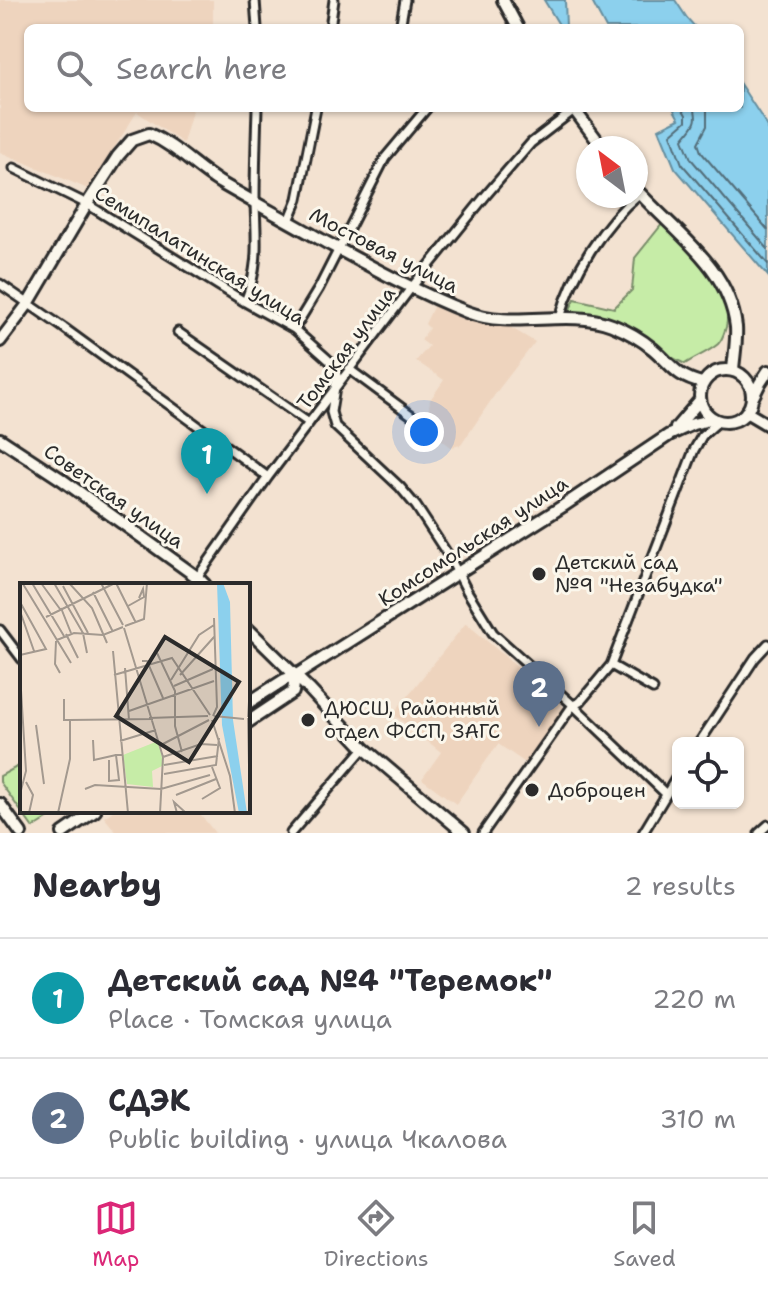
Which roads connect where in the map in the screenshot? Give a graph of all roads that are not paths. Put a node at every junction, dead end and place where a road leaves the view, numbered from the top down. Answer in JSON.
{"nodes":[{"id":1,"x":255,"y":0,"type":"edge"},
{"id":2,"x":334,"y":0,"type":"edge"},
{"id":3,"x":405,"y":0,"type":"edge"},
{"id":4,"x":503,"y":0,"type":"edge"},
{"id":5,"x":257,"y":24,"type":"edge"},
{"id":6,"x":331,"y":24,"type":"edge"},
{"id":7,"x":401,"y":24,"type":"edge"},
{"id":8,"x":512,"y":24,"type":"edge"},
{"id":9,"x":257,"y":112,"type":"edge"},
{"id":10,"x":315,"y":112,"type":"edge"},
{"id":11,"x":424,"y":112,"type":"edge"},
{"id":12,"x":570,"y":112,"type":"edge"},
{"id":13,"x":576,"y":112,"type":"edge"},
{"id":14,"x":594,"y":136,"type":"edge"},
{"id":15,"x":14,"y":168,"type":"dead end"},
{"id":16,"x":648,"y":201,"type":"edge"},
{"id":17,"x":255,"y":203,"type":"junction"},
{"id":18,"x":87,"y":204,"type":"junction"},
{"id":19,"x":625,"y":208,"type":"edge"},
{"id":20,"x":289,"y":221,"type":"junction"},
{"id":21,"x":338,"y":249,"type":"junction"},
{"id":22,"x":0,"y":284,"type":"edge"},
{"id":23,"x":411,"y":288,"type":"junction"},
{"id":24,"x":245,"y":302,"type":"junction"},
{"id":25,"x":28,"y":304,"type":"junction"},
{"id":26,"x":560,"y":318,"type":"junction"},
{"id":27,"x":294,"y":329,"type":"junction"},
{"id":28,"x":178,"y":332,"type":"dead end"},
{"id":29,"x":0,"y":341,"type":"edge"},
{"id":30,"x":349,"y":369,"type":"junction"},
{"id":31,"x":768,"y":369,"type":"edge"},
{"id":32,"x":735,"y":371,"type":"junction"},
{"id":33,"x":702,"y":383,"type":"junction"},
{"id":34,"x":335,"y":389,"type":"junction"},
{"id":35,"x":700,"y":400,"type":"junction"},
{"id":36,"x":748,"y":407,"type":"junction"},
{"id":37,"x":716,"y":420,"type":"junction"},
{"id":38,"x":309,"y":423,"type":"junction"},
{"id":39,"x":422,"y":423,"type":"dead end"},
{"id":40,"x":768,"y":425,"type":"edge"},
{"id":41,"x":669,"y":435,"type":"junction"},
{"id":42,"x":0,"y":439,"type":"edge"},
{"id":43,"x":268,"y":477,"type":"junction"},
{"id":44,"x":458,"y":573,"type":"junction"},
{"id":45,"x":198,"y":582,"type":"edge"},
{"id":46,"x":0,"y":630,"type":"edge"},
{"id":47,"x":250,"y":631,"type":"edge"},
{"id":48,"x":768,"y":644,"type":"edge"},
{"id":49,"x":20,"y":656,"type":"edge"},
{"id":50,"x":611,"y":665,"type":"junction"},
{"id":51,"x":295,"y":676,"type":"junction"},
{"id":52,"x":653,"y":689,"type":"dead end"},
{"id":53,"x":250,"y":702,"type":"edge"},
{"id":54,"x":573,"y":705,"type":"junction"},
{"id":55,"x":250,"y":721,"type":"edge"},
{"id":56,"x":703,"y":737,"type":"edge"},
{"id":57,"x":364,"y":748,"type":"junction"},
{"id":58,"x":672,"y":784,"type":"edge"},
{"id":59,"x":666,"y":794,"type":"junction"},
{"id":60,"x":0,"y":804,"type":"edge"},
{"id":61,"x":92,"y":813,"type":"edge"},
{"id":62,"x":768,"y":825,"type":"edge"},
{"id":63,"x":21,"y":833,"type":"edge"},
{"id":64,"x":63,"y":833,"type":"edge"},
{"id":65,"x":291,"y":833,"type":"edge"},
{"id":66,"x":464,"y":833,"type":"edge"},
{"id":67,"x":483,"y":833,"type":"edge"},
{"id":68,"x":643,"y":833,"type":"edge"},
{"id":69,"x":759,"y":833,"type":"edge"}],
"edges":[{"from":1,"to":5,"type":"street"},
{"from":2,"to":6,"type":"street"},
{"from":3,"to":7,"type":"street"},
{"from":4,"to":8,"type":"main road"},
{"from":9,"to":17,"type":"street"},
{"from":10,"to":20,"type":"street"},
{"from":11,"to":21,"type":"street"},
{"from":12,"to":23,"type":"street","name":"Томская улица"},
{"from":13,"to":14,"type":"main road"},
{"from":15,"to":18,"type":"street","name":"Семипалатинская улица"},
{"from":16,"to":32,"type":"main road"},
{"from":17,"to":18,"type":"main road","name":"Мостовая улица"},
{"from":17,"to":20,"type":"main road","name":"Мостовая улица"},
{"from":17,"to":24,"type":"street"},
{"from":18,"to":24,"type":"street","name":"Семипалатинская улица"},
{"from":18,"to":25,"type":"main road"},
{"from":19,"to":26,"type":"street"},
{"from":20,"to":21,"type":"main road","name":"Мостовая улица"},
{"from":21,"to":23,"type":"main road","name":"Мостовая улица"},
{"from":21,"to":27,"type":"street"},
{"from":22,"to":25,"type":"street"},
{"from":23,"to":26,"type":"main road","name":"Мостовая улица"},
{"from":23,"to":30,"type":"street","name":"Томская улица"},
{"from":24,"to":27,"type":"street","name":"Семипалатинская улица"},
{"from":25,"to":29,"type":"main road"},
{"from":25,"to":43,"type":"street"},
{"from":26,"to":33,"type":"main road","name":"Мостовая улица"},
{"from":27,"to":34,"type":"street","name":"Семипалатинская улица"},
{"from":28,"to":38,"type":"street"},
{"from":30,"to":34,"type":"street","name":"Томская улица"},
{"from":30,"to":39,"type":"street"},
{"from":31,"to":32,"type":"main road"},
{"from":31,"to":36,"type":"main road"},
{"from":32,"to":33,"type":"main road"},
{"from":32,"to":36,"type":"main road"},
{"from":33,"to":35,"type":"main road"},
{"from":34,"to":38,"type":"street","name":"Томская улица"},
{"from":34,"to":44,"type":"street","name":"Семипалатинская улица"},
{"from":35,"to":37,"type":"main road"},
{"from":35,"to":41,"type":"main road","name":"Комсомольская улица"},
{"from":36,"to":37,"type":"main road"},
{"from":36,"to":40,"type":"main road"},
{"from":37,"to":41,"type":"main road","name":"Комсомольская улица"},
{"from":37,"to":50,"type":"street"},
{"from":38,"to":43,"type":"street","name":"Томская улица"},
{"from":41,"to":44,"type":"main road","name":"Комсомольская улица"},
{"from":42,"to":45,"type":"main road","name":"Советская улица"},
{"from":43,"to":45,"type":"street","name":"Томская улица"},
{"from":44,"to":51,"type":"main road","name":"Комсомольская улица"},
{"from":44,"to":54,"type":"street","name":"Семипалатинская улица"},
{"from":46,"to":49,"type":"street"},
{"from":47,"to":51,"type":"main road"},
{"from":48,"to":56,"type":"street"},
{"from":50,"to":52,"type":"street"},
{"from":50,"to":54,"type":"street"},
{"from":51,"to":53,"type":"main road","name":"Комсомольская улица"},
{"from":51,"to":55,"type":"main road","name":"Комсомольская улица"},
{"from":51,"to":57,"type":"main road"},
{"from":54,"to":59,"type":"street","name":"Семипалатинская улица"},
{"from":54,"to":67,"type":"street"},
{"from":57,"to":65,"type":"street"},
{"from":57,"to":66,"type":"main road"},
{"from":58,"to":59,"type":"street"},
{"from":59,"to":68,"type":"street"},
{"from":60,"to":63,"type":"main road"},
{"from":61,"to":64,"type":"main road"},
{"from":62,"to":69,"type":"street"}]}
